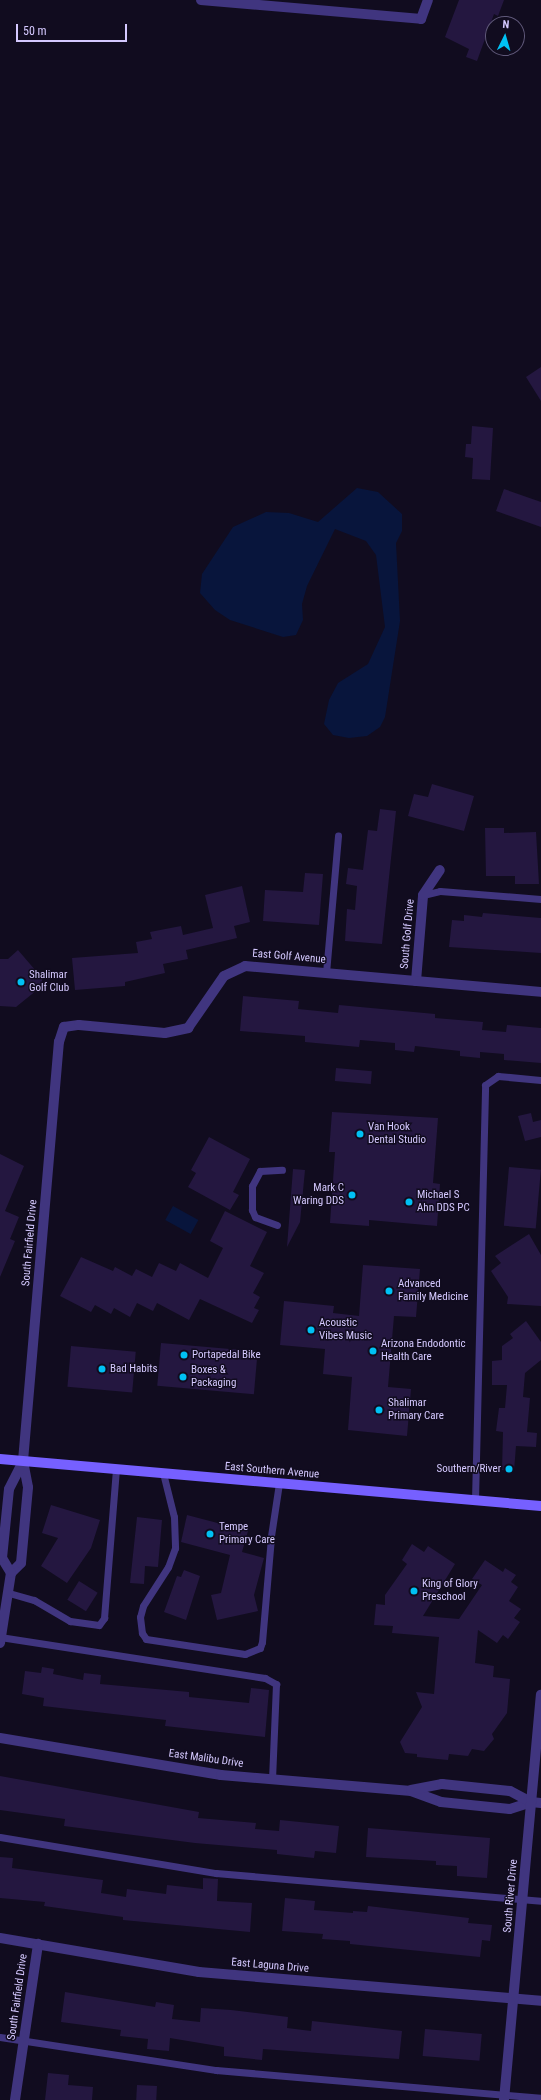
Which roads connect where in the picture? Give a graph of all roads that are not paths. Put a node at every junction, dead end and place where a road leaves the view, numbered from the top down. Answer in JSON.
{"nodes":[{"id":1,"x":201,"y":0,"type":"edge"},
{"id":2,"x":428,"y":0,"type":"edge"},
{"id":3,"x":338,"y":836,"type":"dead end"},
{"id":4,"x":440,"y":870,"type":"dead end"},
{"id":5,"x":423,"y":895,"type":"junction"},
{"id":6,"x":541,"y":899,"type":"edge"},
{"id":7,"x":326,"y":973,"type":"junction"},
{"id":8,"x":416,"y":981,"type":"junction"},
{"id":9,"x":541,"y":992,"type":"edge"},
{"id":10,"x":64,"y":1028,"type":"joint"},
{"id":11,"x":541,"y":1080,"type":"edge"},
{"id":12,"x":282,"y":1170,"type":"dead end"},
{"id":13,"x":277,"y":1226,"type":"dead end"},
{"id":14,"x":0,"y":1459,"type":"edge"},
{"id":15,"x":23,"y":1461,"type":"junction"},
{"id":16,"x":116,"y":1469,"type":"junction"},
{"id":17,"x":163,"y":1473,"type":"junction"},
{"id":18,"x":279,"y":1483,"type":"junction"},
{"id":19,"x":475,"y":1500,"type":"junction"},
{"id":20,"x":541,"y":1506,"type":"edge"},
{"id":21,"x":11,"y":1573,"type":"junction"},
{"id":22,"x":9,"y":1593,"type":"junction"},
{"id":23,"x":0,"y":1639,"type":"edge"},
{"id":24,"x":541,"y":1695,"type":"edge"},
{"id":25,"x":0,"y":1738,"type":"edge"},
{"id":26,"x":272,"y":1779,"type":"junction"},
{"id":27,"x":411,"y":1790,"type":"junction"},
{"id":28,"x":536,"y":1802,"type":"edge"},
{"id":29,"x":0,"y":1837,"type":"edge"},
{"id":30,"x":522,"y":1899,"type":"junction"},
{"id":31,"x":541,"y":1901,"type":"edge"},
{"id":32,"x":0,"y":1938,"type":"edge"},
{"id":33,"x":38,"y":1944,"type":"junction"},
{"id":34,"x":514,"y":1998,"type":"junction"},
{"id":35,"x":541,"y":2001,"type":"edge"},
{"id":36,"x":0,"y":2037,"type":"edge"},
{"id":37,"x":24,"y":2041,"type":"junction"},
{"id":38,"x":504,"y":2097,"type":"edge"},
{"id":39,"x":541,"y":2098,"type":"edge"},
{"id":40,"x":15,"y":2100,"type":"edge"}],
"edges":[{"from":1,"to":2,"type":"street"},
{"from":3,"to":7,"type":"lane"},
{"from":4,"to":5,"type":"street","name":"South Golf Drive"},
{"from":5,"to":6,"type":"lane"},
{"from":5,"to":8,"type":"street","name":"South Golf Drive"},
{"from":7,"to":8,"type":"street","name":"East Golf Avenue"},
{"from":7,"to":10,"type":"street","name":"East Golf Avenue"},
{"from":8,"to":9,"type":"street","name":"East Golf Avenue"},
{"from":10,"to":15,"type":"street","name":"South Fairfield Drive"},
{"from":11,"to":19,"type":"lane"},
{"from":12,"to":13,"type":"lane"},
{"from":14,"to":15,"type":"main road","name":"East Southern Avenue"},
{"from":15,"to":16,"type":"main road","name":"East Southern Avenue"},
{"from":15,"to":21,"type":"street","name":"South Fairfield Drive"},
{"from":15,"to":21,"type":"street","name":"South Fairfield Drive"},
{"from":16,"to":17,"type":"main road","name":"East Southern Avenue"},
{"from":16,"to":22,"type":"lane"},
{"from":17,"to":18,"type":"main road","name":"East Southern Avenue"},
{"from":17,"to":18,"type":"lane"},
{"from":18,"to":19,"type":"main road","name":"East Southern Avenue"},
{"from":19,"to":20,"type":"main road","name":"East Southern Avenue"},
{"from":21,"to":22,"type":"street","name":"South Fairfield Drive"},
{"from":22,"to":23,"type":"street","name":"South Fairfield Drive"},
{"from":23,"to":26,"type":"lane"},
{"from":24,"to":28,"type":"street","name":"South River Drive"},
{"from":25,"to":26,"type":"street","name":"East Malibu Drive"},
{"from":26,"to":27,"type":"street","name":"East Malibu Drive"},
{"from":27,"to":28,"type":"street","name":"East Malibu Drive"},
{"from":27,"to":28,"type":"street","name":"East Malibu Drive"},
{"from":28,"to":30,"type":"street","name":"South River Drive"},
{"from":29,"to":30,"type":"lane"},
{"from":30,"to":31,"type":"lane"},
{"from":30,"to":34,"type":"street","name":"South River Drive"},
{"from":32,"to":33,"type":"street","name":"East Laguna Drive"},
{"from":33,"to":34,"type":"street","name":"East Laguna Drive"},
{"from":33,"to":37,"type":"street","name":"South Fairfield Drive"},
{"from":34,"to":35,"type":"street","name":"East Laguna Drive"},
{"from":34,"to":38,"type":"street","name":"South River Drive"},
{"from":36,"to":37,"type":"lane"},
{"from":37,"to":38,"type":"lane"},
{"from":37,"to":40,"type":"street","name":"South Fairfield Drive"},
{"from":38,"to":39,"type":"lane"}]}
